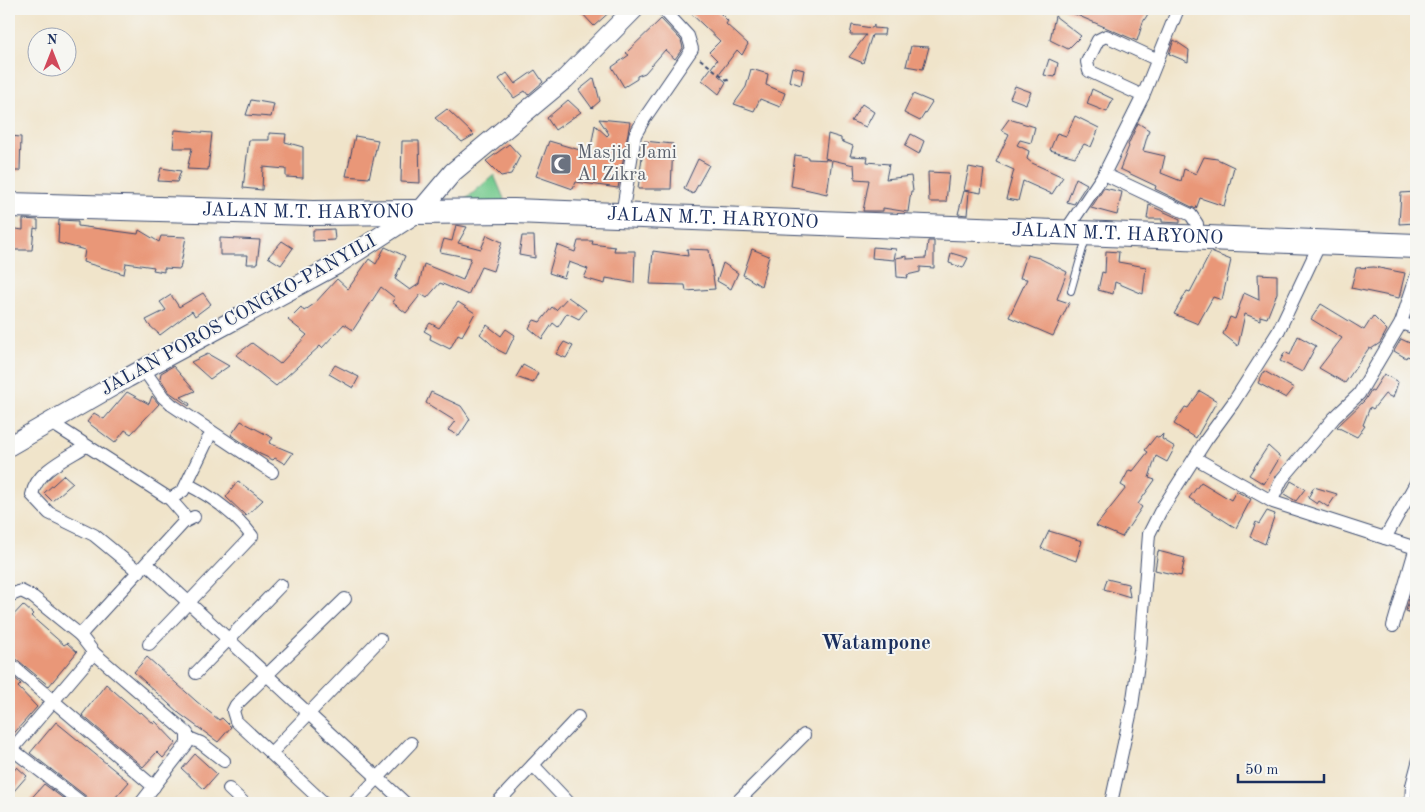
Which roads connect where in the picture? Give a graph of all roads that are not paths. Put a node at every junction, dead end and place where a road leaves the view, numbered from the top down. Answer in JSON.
{"nodes":[{"id":1,"x":634,"y":9,"type":"edge"},
{"id":2,"x":663,"y":9,"type":"edge"},
{"id":3,"x":1178,"y":9,"type":"edge"},
{"id":4,"x":1158,"y":60,"type":"junction"},
{"id":5,"x":1143,"y":96,"type":"junction"},
{"id":6,"x":1104,"y":174,"type":"junction"},
{"id":7,"x":9,"y":205,"type":"edge"},
{"id":8,"x":421,"y":210,"type":"junction"},
{"id":9,"x":622,"y":215,"type":"junction"},
{"id":10,"x":1076,"y":233,"type":"junction"},
{"id":11,"x":1197,"y":238,"type":"junction"},
{"id":12,"x":1321,"y":241,"type":"junction"},
{"id":13,"x":1416,"y":246,"type":"edge"},
{"id":14,"x":1416,"y":278,"type":"edge"},
{"id":15,"x":1071,"y":291,"type":"dead end"},
{"id":16,"x":1401,"y":323,"type":"junction"},
{"id":17,"x":1416,"y":328,"type":"edge"},
{"id":18,"x":144,"y":370,"type":"junction"},
{"id":19,"x":50,"y":422,"type":"junction"},
{"id":20,"x":208,"y":439,"type":"dead end"},
{"id":21,"x":9,"y":446,"type":"edge"},
{"id":22,"x":86,"y":446,"type":"junction"},
{"id":23,"x":1195,"y":458,"type":"junction"},
{"id":24,"x":272,"y":472,"type":"dead end"},
{"id":25,"x":1416,"y":483,"type":"edge"},
{"id":26,"x":187,"y":484,"type":"junction"},
{"id":27,"x":170,"y":499,"type":"junction"},
{"id":28,"x":1272,"y":500,"type":"junction"},
{"id":29,"x":1385,"y":538,"type":"junction"},
{"id":30,"x":1416,"y":547,"type":"edge"},
{"id":31,"x":143,"y":568,"type":"junction"},
{"id":32,"x":281,"y":585,"type":"dead end"},
{"id":33,"x":9,"y":596,"type":"edge"},
{"id":34,"x":345,"y":599,"type":"dead end"},
{"id":35,"x":189,"y":602,"type":"junction"},
{"id":36,"x":1393,"y":626,"type":"dead end"},
{"id":37,"x":80,"y":635,"type":"junction"},
{"id":38,"x":229,"y":639,"type":"junction"},
{"id":39,"x":380,"y":639,"type":"dead end"},
{"id":40,"x":149,"y":644,"type":"dead end"},
{"id":41,"x":94,"y":653,"type":"junction"},
{"id":42,"x":9,"y":663,"type":"edge"},
{"id":43,"x":196,"y":673,"type":"dead end"},
{"id":44,"x":266,"y":674,"type":"junction"},
{"id":45,"x":53,"y":702,"type":"junction"},
{"id":46,"x":309,"y":714,"type":"junction"},
{"id":47,"x":578,"y":718,"type":"dead end"},
{"id":48,"x":804,"y":735,"type":"dead end"},
{"id":49,"x":189,"y":738,"type":"junction"},
{"id":50,"x":411,"y":743,"type":"dead end"},
{"id":51,"x":10,"y":750,"type":"edge"},
{"id":52,"x":271,"y":753,"type":"junction"},
{"id":53,"x":1416,"y":759,"type":"edge"},
{"id":54,"x":224,"y":761,"type":"dead end"},
{"id":55,"x":533,"y":765,"type":"junction"},
{"id":56,"x":378,"y":778,"type":"junction"},
{"id":57,"x":154,"y":786,"type":"junction"},
{"id":58,"x":229,"y":789,"type":"dead end"},
{"id":59,"x":82,"y":803,"type":"edge"},
{"id":60,"x":141,"y":803,"type":"edge"},
{"id":61,"x":244,"y":803,"type":"edge"},
{"id":62,"x":324,"y":803,"type":"edge"},
{"id":63,"x":354,"y":803,"type":"edge"},
{"id":64,"x":405,"y":803,"type":"edge"},
{"id":65,"x":497,"y":803,"type":"edge"},
{"id":66,"x":570,"y":803,"type":"edge"},
{"id":67,"x":736,"y":803,"type":"edge"},
{"id":68,"x":1111,"y":803,"type":"edge"},
{"id":69,"x":1408,"y":803,"type":"edge"}],
"edges":[{"from":1,"to":8,"type":"main road","name":"JALAN POROS CONGKO-PANYILI"},
{"from":2,"to":9,"type":"street"},
{"from":3,"to":4,"type":"street"},
{"from":4,"to":5,"type":"street"},
{"from":4,"to":5,"type":"street"},
{"from":5,"to":6,"type":"street"},
{"from":6,"to":10,"type":"street"},
{"from":6,"to":11,"type":"street"},
{"from":7,"to":8,"type":"highway","name":"JALAN M.T. HARYONO"},
{"from":8,"to":9,"type":"highway","name":"JALAN M.T. HARYONO"},
{"from":8,"to":18,"type":"main road","name":"JALAN POROS CONGKO-PANYILI"},
{"from":9,"to":10,"type":"highway","name":"JALAN M.T. HARYONO"},
{"from":10,"to":11,"type":"highway","name":"JALAN M.T. HARYONO"},
{"from":10,"to":15,"type":"lane"},
{"from":11,"to":12,"type":"highway","name":"JALAN M.T. HARYONO"},
{"from":12,"to":13,"type":"highway","name":"JALAN M.T. HARYONO"},
{"from":12,"to":23,"type":"street"},
{"from":14,"to":16,"type":"street"},
{"from":16,"to":17,"type":"street"},
{"from":16,"to":28,"type":"street"},
{"from":18,"to":19,"type":"main road","name":"JALAN POROS CONGKO-PANYILI"},
{"from":18,"to":24,"type":"street"},
{"from":19,"to":21,"type":"main road","name":"JALAN POROS CONGKO-PANYILI"},
{"from":19,"to":22,"type":"street"},
{"from":20,"to":26,"type":"street"},
{"from":22,"to":27,"type":"street"},
{"from":22,"to":31,"type":"street"},
{"from":23,"to":28,"type":"street"},
{"from":23,"to":68,"type":"street"},
{"from":25,"to":29,"type":"street"},
{"from":26,"to":27,"type":"street"},
{"from":26,"to":35,"type":"street"},
{"from":27,"to":31,"type":"street"},
{"from":28,"to":29,"type":"street"},
{"from":29,"to":30,"type":"street"},
{"from":30,"to":36,"type":"street"},
{"from":31,"to":35,"type":"street"},
{"from":31,"to":37,"type":"street"},
{"from":32,"to":38,"type":"street"},
{"from":33,"to":37,"type":"street"},
{"from":34,"to":44,"type":"street"},
{"from":35,"to":38,"type":"street"},
{"from":35,"to":40,"type":"street"},
{"from":37,"to":41,"type":"street"},
{"from":38,"to":43,"type":"street"},
{"from":38,"to":44,"type":"street"},
{"from":39,"to":46,"type":"street"},
{"from":41,"to":45,"type":"street"},
{"from":41,"to":49,"type":"street"},
{"from":42,"to":45,"type":"street"},
{"from":44,"to":46,"type":"street"},
{"from":44,"to":52,"type":"street"},
{"from":45,"to":51,"type":"street"},
{"from":45,"to":57,"type":"street"},
{"from":46,"to":52,"type":"street"},
{"from":46,"to":56,"type":"street"},
{"from":47,"to":55,"type":"street"},
{"from":48,"to":67,"type":"street"},
{"from":49,"to":54,"type":"street"},
{"from":49,"to":57,"type":"street"},
{"from":50,"to":56,"type":"street"},
{"from":51,"to":59,"type":"street"},
{"from":52,"to":62,"type":"street"},
{"from":53,"to":69,"type":"lane"},
{"from":55,"to":65,"type":"street"},
{"from":55,"to":66,"type":"street"},
{"from":56,"to":63,"type":"street"},
{"from":56,"to":64,"type":"street"},
{"from":57,"to":60,"type":"street"},
{"from":58,"to":61,"type":"street"}]}
